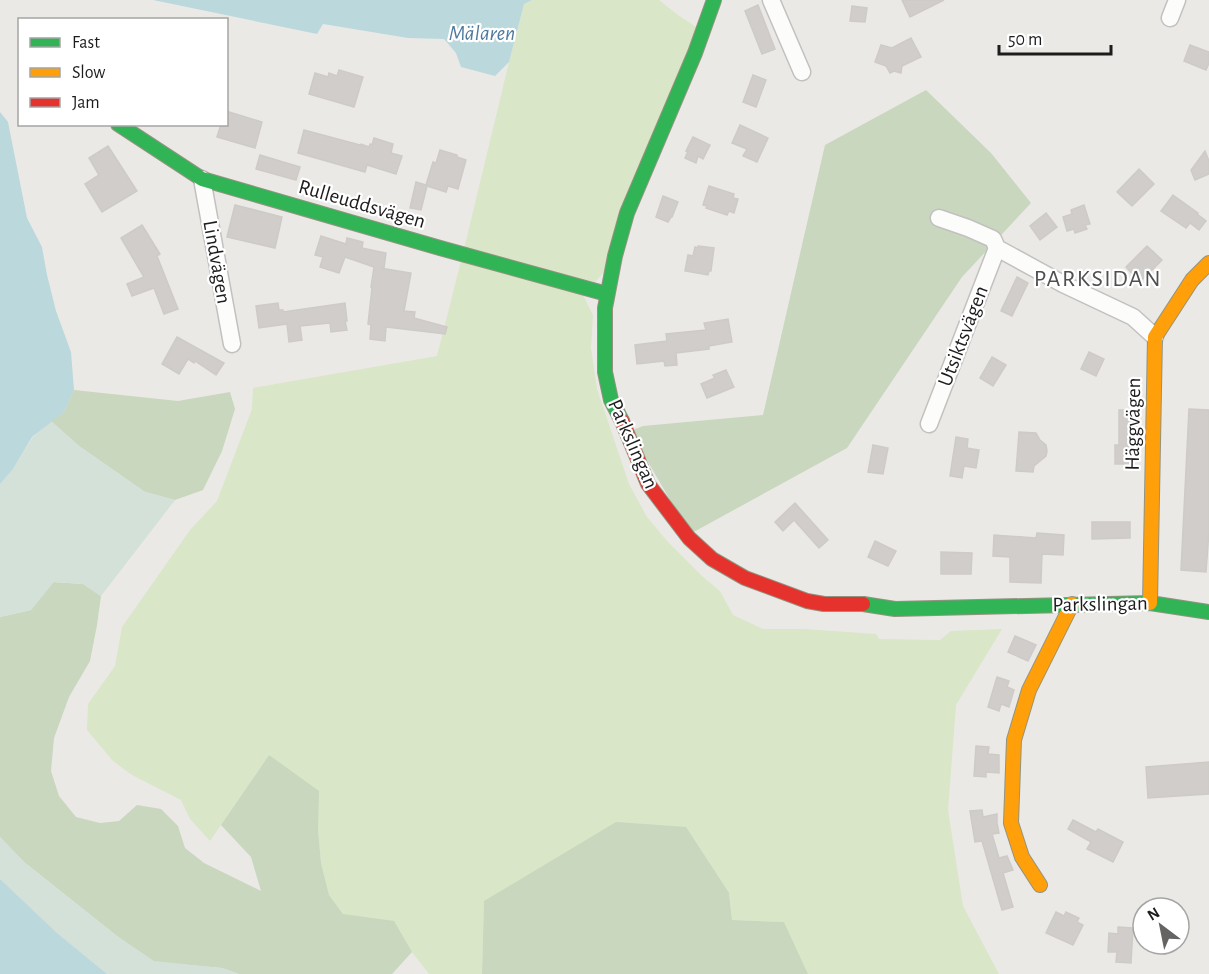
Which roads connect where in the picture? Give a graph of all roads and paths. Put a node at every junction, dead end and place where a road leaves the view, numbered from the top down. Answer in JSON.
{"nodes":[{"id":1,"x":714,"y":0,"type":"edge"},
{"id":2,"x":771,"y":0,"type":"edge"},
{"id":3,"x":1177,"y":0,"type":"edge"},
{"id":4,"x":1170,"y":18,"type":"dead end"},
{"id":5,"x":802,"y":72,"type":"dead end"},
{"id":6,"x":121,"y":126,"type":"edge"},
{"id":7,"x":202,"y":179,"type":"junction"},
{"id":8,"x":939,"y":218,"type":"dead end"},
{"id":9,"x":997,"y":248,"type":"junction"},
{"id":10,"x":1209,"y":263,"type":"edge"},
{"id":11,"x":607,"y":294,"type":"junction"},
{"id":12,"x":1155,"y":336,"type":"junction"},
{"id":13,"x":232,"y":344,"type":"dead end"},
{"id":14,"x":929,"y":424,"type":"dead end"},
{"id":15,"x":1150,"y":603,"type":"junction"},
{"id":16,"x":1072,"y":604,"type":"junction"},
{"id":17,"x":1209,"y":612,"type":"edge"},
{"id":18,"x":1040,"y":885,"type":"dead end"}],
"edges":[{"from":1,"to":11,"type":"street","name":"Parkslingan"},
{"from":2,"to":5,"type":"street"},
{"from":3,"to":4,"type":"street"},
{"from":6,"to":7,"type":"street","name":"Rulleuddsvägen"},
{"from":7,"to":11,"type":"street","name":"Rulleuddsvägen"},
{"from":7,"to":13,"type":"street","name":"Lindvägen"},
{"from":8,"to":9,"type":"street"},
{"from":9,"to":12,"type":"street"},
{"from":9,"to":14,"type":"street","name":"Utsiktsvägen"},
{"from":10,"to":12,"type":"street"},
{"from":11,"to":16,"type":"street","name":"Parkslingan"},
{"from":12,"to":15,"type":"street","name":"Häggvägen"},
{"from":15,"to":16,"type":"street","name":"Parkslingan"},
{"from":15,"to":17,"type":"street","name":"Parkslingan"},
{"from":16,"to":18,"type":"street"}]}
